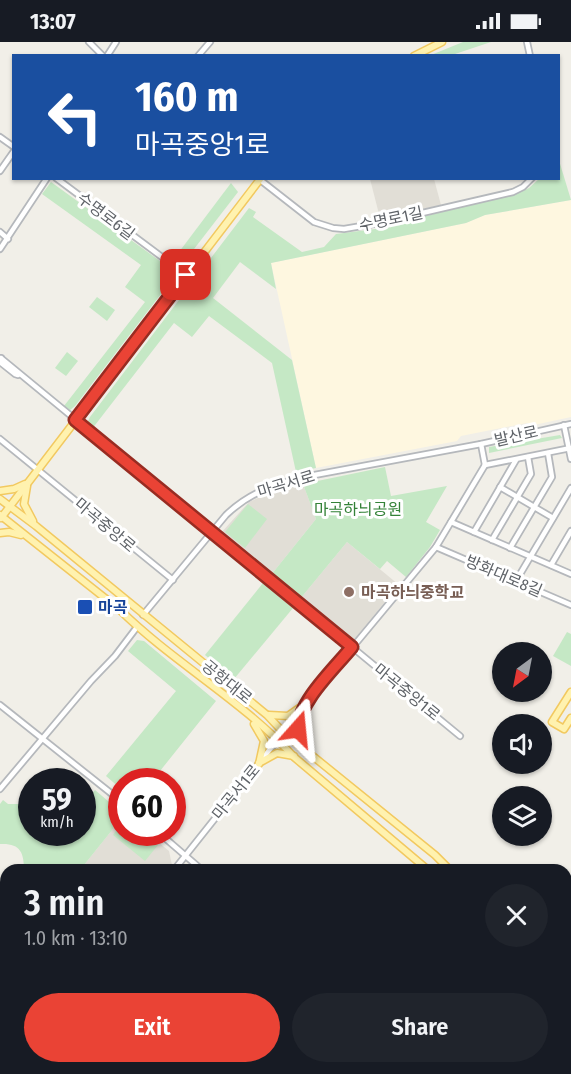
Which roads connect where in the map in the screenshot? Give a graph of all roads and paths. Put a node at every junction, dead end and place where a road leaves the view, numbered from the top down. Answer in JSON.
{"nodes":[{"id":1,"x":89,"y":42,"type":"edge"},
{"id":2,"x":116,"y":42,"type":"edge"},
{"id":3,"x":442,"y":42,"type":"edge"},
{"id":4,"x":103,"y":54,"type":"edge"},
{"id":5,"x":107,"y":54,"type":"edge"},
{"id":6,"x":418,"y":54,"type":"edge"},
{"id":7,"x":0,"y":137,"type":"edge"},
{"id":8,"x":12,"y":147,"type":"edge"},
{"id":9,"x":12,"y":152,"type":"edge"},
{"id":10,"x":0,"y":171,"type":"edge"},
{"id":11,"x":46,"y":180,"type":"edge"},
{"id":12,"x":59,"y":180,"type":"edge"},
{"id":13,"x":259,"y":180,"type":"edge"},
{"id":14,"x":261,"y":180,"type":"edge"},
{"id":15,"x":530,"y":180,"type":"edge"},
{"id":16,"x":0,"y":232,"type":"edge"},
{"id":17,"x":8,"y":239,"type":"junction"},
{"id":18,"x":0,"y":249,"type":"edge"},
{"id":19,"x":186,"y":275,"type":"junction"},
{"id":20,"x":0,"y":360,"type":"edge"},
{"id":21,"x":75,"y":420,"type":"junction"},
{"id":22,"x":571,"y":424,"type":"edge"},
{"id":23,"x":564,"y":425,"type":"junction"},
{"id":24,"x":0,"y":439,"type":"edge"},
{"id":25,"x":481,"y":444,"type":"junction"},
{"id":26,"x":570,"y":448,"type":"edge"},
{"id":27,"x":548,"y":453,"type":"junction"},
{"id":28,"x":528,"y":457,"type":"junction"},
{"id":29,"x":571,"y":459,"type":"edge"},
{"id":30,"x":516,"y":460,"type":"junction"},
{"id":31,"x":485,"y":465,"type":"junction"},
{"id":32,"x":38,"y":469,"type":"junction"},
{"id":33,"x":28,"y":483,"type":"junction"},
{"id":34,"x":500,"y":487,"type":"junction"},
{"id":35,"x":571,"y":488,"type":"edge"},
{"id":36,"x":0,"y":490,"type":"edge"},
{"id":37,"x":517,"y":497,"type":"junction"},
{"id":38,"x":0,"y":499,"type":"edge"},
{"id":39,"x":564,"y":501,"type":"junction"},
{"id":40,"x":571,"y":505,"type":"edge"},
{"id":41,"x":9,"y":507,"type":"junction"},
{"id":42,"x":534,"y":507,"type":"junction"},
{"id":43,"x":1,"y":517,"type":"edge"},
{"id":44,"x":553,"y":518,"type":"junction"},
{"id":45,"x":451,"y":522,"type":"junction"},
{"id":46,"x":36,"y":526,"type":"junction"},
{"id":47,"x":571,"y":531,"type":"edge"},
{"id":48,"x":213,"y":532,"type":"junction"},
{"id":49,"x":474,"y":532,"type":"junction"},
{"id":50,"x":0,"y":533,"type":"edge"},
{"id":51,"x":24,"y":536,"type":"junction"},
{"id":52,"x":492,"y":540,"type":"junction"},
{"id":53,"x":436,"y":547,"type":"junction"},
{"id":54,"x":510,"y":548,"type":"junction"},
{"id":55,"x":530,"y":557,"type":"junction"},
{"id":56,"x":551,"y":566,"type":"junction"},
{"id":57,"x":570,"y":572,"type":"edge"},
{"id":58,"x":173,"y":580,"type":"junction"},
{"id":59,"x":516,"y":581,"type":"junction"},
{"id":60,"x":571,"y":605,"type":"edge"},
{"id":61,"x":143,"y":615,"type":"junction"},
{"id":62,"x":137,"y":627,"type":"junction"},
{"id":63,"x":352,"y":647,"type":"junction"},
{"id":64,"x":571,"y":692,"type":"edge"},
{"id":65,"x":307,"y":701,"type":"junction"},
{"id":66,"x":0,"y":705,"type":"edge"},
{"id":67,"x":267,"y":715,"type":"junction"},
{"id":68,"x":251,"y":718,"type":"junction"},
{"id":69,"x":571,"y":718,"type":"edge"},
{"id":70,"x":283,"y":732,"type":"junction"},
{"id":71,"x":460,"y":736,"type":"dead end"},
{"id":72,"x":43,"y":738,"type":"junction"},
{"id":73,"x":278,"y":739,"type":"junction"},
{"id":74,"x":313,"y":756,"type":"junction"},
{"id":75,"x":294,"y":757,"type":"junction"},
{"id":76,"x":259,"y":764,"type":"junction"},
{"id":77,"x":0,"y":789,"type":"edge"},
{"id":78,"x":108,"y":791,"type":"edge"},
{"id":79,"x":174,"y":846,"type":"edge"},
{"id":80,"x":185,"y":855,"type":"junction"},
{"id":81,"x":178,"y":864,"type":"edge"},
{"id":82,"x":195,"y":864,"type":"edge"},
{"id":83,"x":420,"y":864,"type":"edge"},
{"id":84,"x":444,"y":864,"type":"edge"}],
"edges":[{"from":1,"to":4,"type":"street"},
{"from":2,"to":5,"type":"street"},
{"from":3,"to":6,"type":"main road"},
{"from":7,"to":8,"type":"street"},
{"from":9,"to":10,"type":"street"},
{"from":11,"to":17,"type":"street"},
{"from":12,"to":19,"type":"street","name":"수명로6길"},
{"from":13,"to":19,"type":"main road"},
{"from":14,"to":15,"type":"street","name":"수명로1길"},
{"from":16,"to":17,"type":"street"},
{"from":17,"to":18,"type":"street"},
{"from":19,"to":21,"type":"main road"},
{"from":20,"to":21,"type":"street","name":"마곡중앙1로"},
{"from":21,"to":32,"type":"main road"},
{"from":21,"to":48,"type":"street","name":"마곡중앙1로"},
{"from":22,"to":23,"type":"street","name":"발산로"},
{"from":23,"to":25,"type":"street","name":"발산로"},
{"from":23,"to":26,"type":"street"},
{"from":24,"to":32,"type":"street","name":"마곡중앙로"},
{"from":25,"to":31,"type":"street","name":"발산로"},
{"from":25,"to":48,"type":"street","name":"마곡서로"},
{"from":26,"to":27,"type":"street"},
{"from":26,"to":29,"type":"street"},
{"from":27,"to":28,"type":"street"},
{"from":27,"to":42,"type":"street"},
{"from":28,"to":30,"type":"street"},
{"from":28,"to":37,"type":"street"},
{"from":30,"to":31,"type":"street"},
{"from":30,"to":34,"type":"street"},
{"from":31,"to":45,"type":"street","name":"마곡서1로"},
{"from":32,"to":33,"type":"main road"},
{"from":32,"to":58,"type":"street","name":"마곡중앙로"},
{"from":33,"to":36,"type":"main road"},
{"from":33,"to":41,"type":"main road"},
{"from":33,"to":46,"type":"main road"},
{"from":34,"to":37,"type":"street"},
{"from":34,"to":49,"type":"street"},
{"from":35,"to":39,"type":"street"},
{"from":37,"to":42,"type":"street"},
{"from":37,"to":52,"type":"street"},
{"from":38,"to":41,"type":"main road","name":"공항대로"},
{"from":39,"to":40,"type":"street"},
{"from":39,"to":44,"type":"street"},
{"from":41,"to":43,"type":"main road"},
{"from":41,"to":46,"type":"main road","name":"공항대로"},
{"from":42,"to":44,"type":"street"},
{"from":42,"to":54,"type":"street"},
{"from":43,"to":51,"type":"main road","name":"공항대로"},
{"from":44,"to":55,"type":"street"},
{"from":45,"to":49,"type":"street"},
{"from":45,"to":53,"type":"street","name":"마곡서1로"},
{"from":46,"to":61,"type":"main road","name":"공항대로"},
{"from":47,"to":56,"type":"street"},
{"from":48,"to":58,"type":"street","name":"마곡서로"},
{"from":48,"to":63,"type":"street","name":"마곡중앙1로"},
{"from":49,"to":52,"type":"street"},
{"from":50,"to":51,"type":"main road"},
{"from":51,"to":62,"type":"main road","name":"공항대로"},
{"from":52,"to":54,"type":"street"},
{"from":53,"to":59,"type":"street","name":"방화대로8길"},
{"from":53,"to":63,"type":"street","name":"마곡서1로"},
{"from":54,"to":55,"type":"street"},
{"from":55,"to":56,"type":"street"},
{"from":55,"to":59,"type":"street"},
{"from":56,"to":57,"type":"street"},
{"from":58,"to":61,"type":"street","name":"마곡서로"},
{"from":59,"to":60,"type":"street","name":"방화대로8길"},
{"from":61,"to":67,"type":"main road","name":"공항대로"},
{"from":62,"to":68,"type":"main road","name":"공항대로"},
{"from":62,"to":72,"type":"street"},
{"from":63,"to":65,"type":"street","name":"마곡서1로"},
{"from":63,"to":71,"type":"street","name":"마곡중앙1로"},
{"from":64,"to":69,"type":"main road"},
{"from":65,"to":67,"type":"main road"},
{"from":65,"to":70,"type":"street","name":"마곡서1로"},
{"from":65,"to":74,"type":"main road"},
{"from":66,"to":72,"type":"street"},
{"from":67,"to":70,"type":"main road","name":"공항대로"},
{"from":68,"to":73,"type":"main road","name":"공항대로"},
{"from":68,"to":76,"type":"main road"},
{"from":70,"to":73,"type":"street","name":"마곡서1로"},
{"from":70,"to":74,"type":"main road","name":"공항대로"},
{"from":72,"to":77,"type":"street"},
{"from":72,"to":78,"type":"street"},
{"from":73,"to":75,"type":"main road","name":"공항대로"},
{"from":73,"to":76,"type":"street","name":"마곡서1로"},
{"from":74,"to":84,"type":"main road","name":"공항대로"},
{"from":75,"to":76,"type":"main road"},
{"from":75,"to":83,"type":"main road","name":"공항대로"},
{"from":76,"to":80,"type":"street","name":"마곡서1로"},
{"from":79,"to":80,"type":"street"},
{"from":80,"to":81,"type":"street","name":"마곡서1로"},
{"from":80,"to":82,"type":"street"}]}
